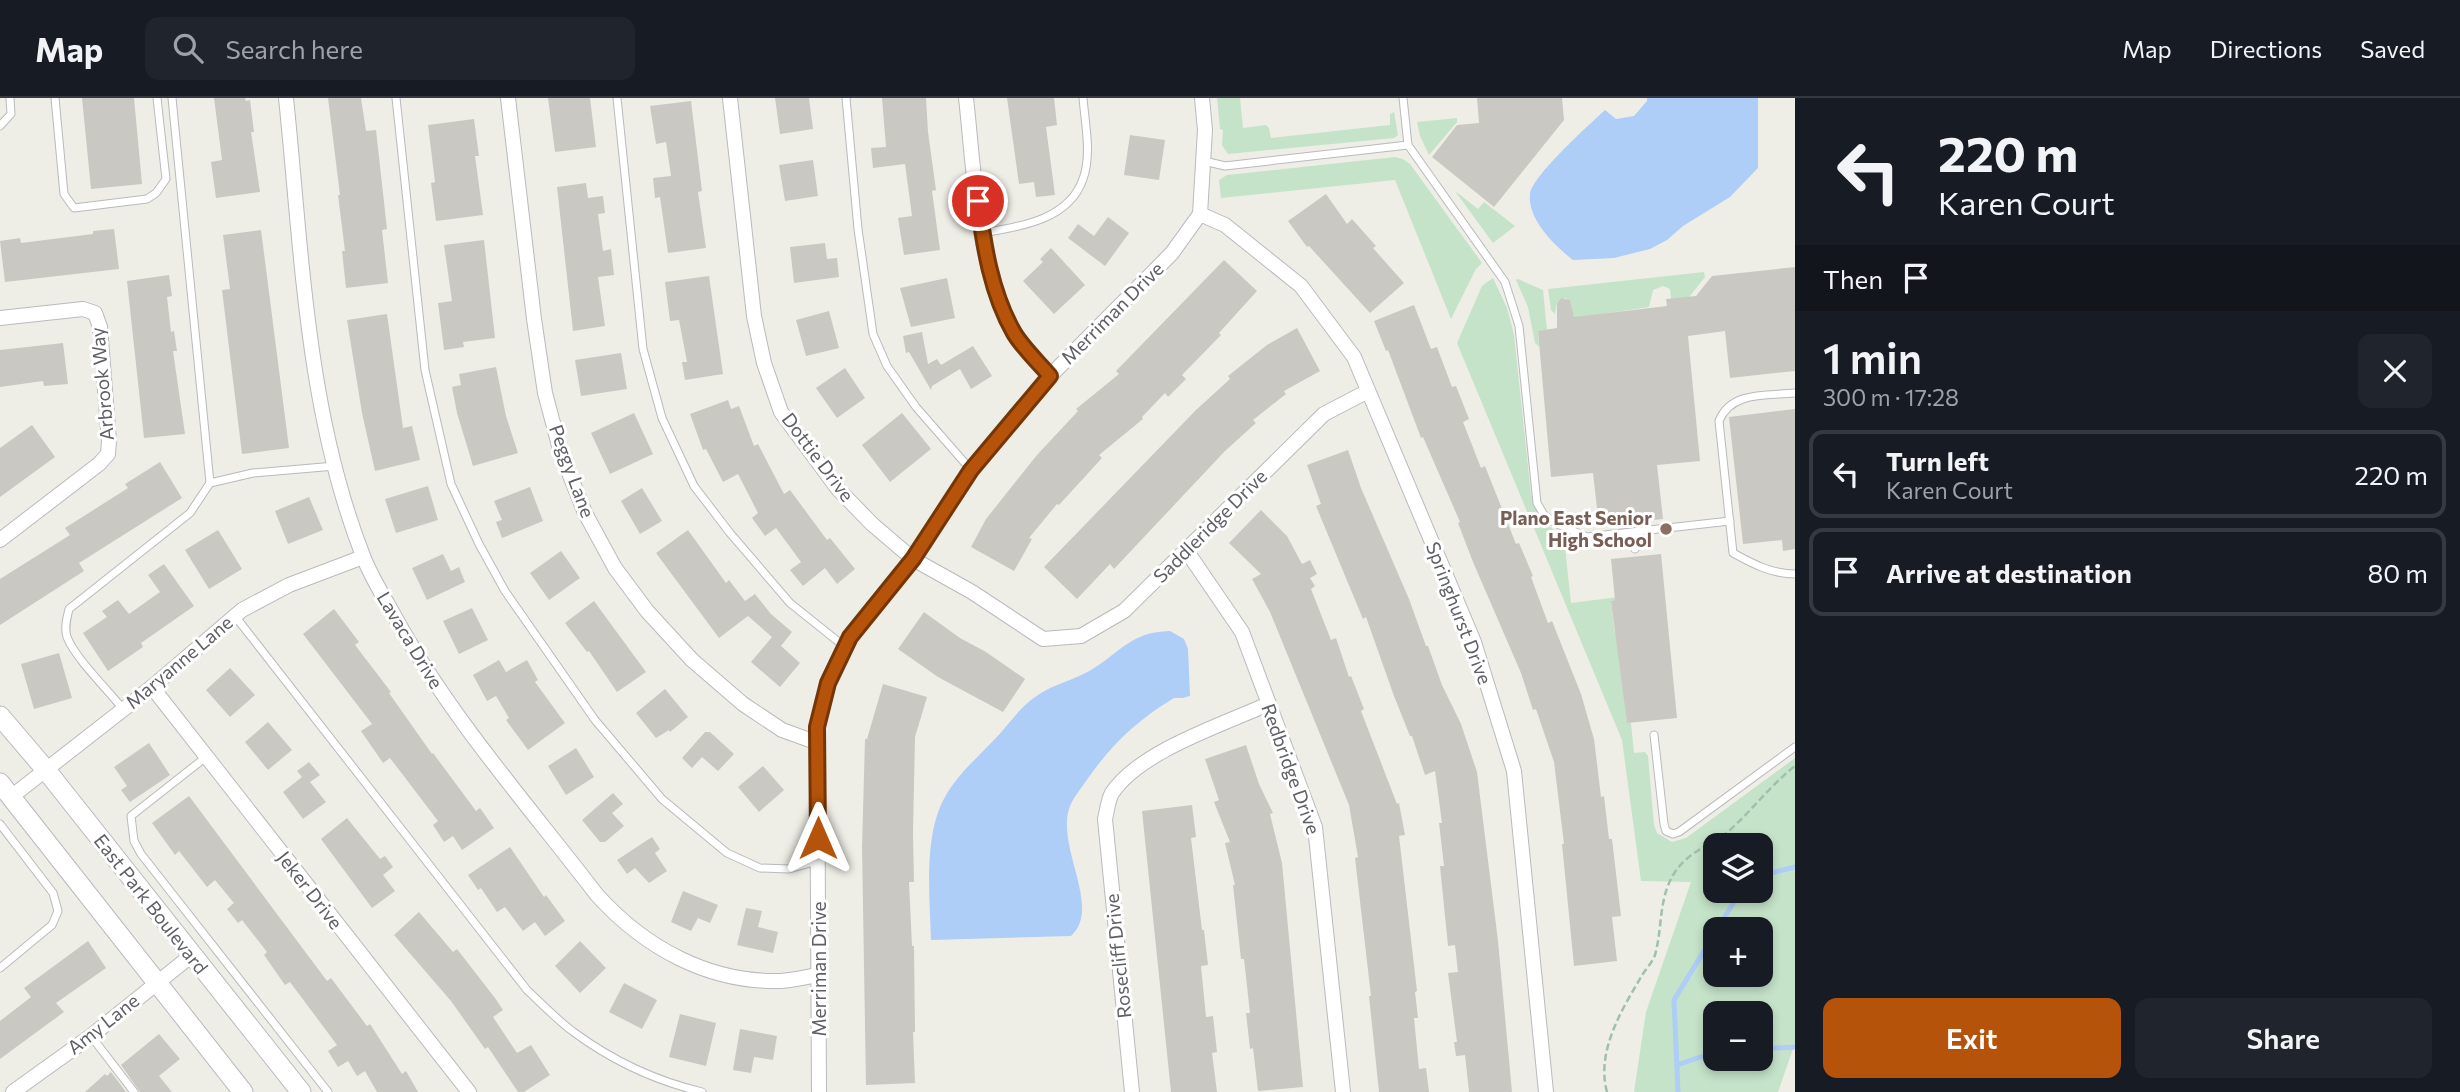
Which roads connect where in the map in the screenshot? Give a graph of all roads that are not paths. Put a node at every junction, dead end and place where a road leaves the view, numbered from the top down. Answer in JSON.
{"nodes":[{"id":1,"x":10,"y":98,"type":"edge"},
{"id":2,"x":55,"y":98,"type":"edge"},
{"id":3,"x":158,"y":98,"type":"edge"},
{"id":4,"x":172,"y":98,"type":"edge"},
{"id":5,"x":286,"y":98,"type":"edge"},
{"id":6,"x":396,"y":98,"type":"edge"},
{"id":7,"x":508,"y":98,"type":"edge"},
{"id":8,"x":617,"y":98,"type":"edge"},
{"id":9,"x":730,"y":98,"type":"edge"},
{"id":10,"x":846,"y":98,"type":"edge"},
{"id":11,"x":966,"y":98,"type":"edge"},
{"id":12,"x":1083,"y":98,"type":"edge"},
{"id":13,"x":1202,"y":98,"type":"edge"},
{"id":14,"x":1404,"y":98,"type":"edge"},
{"id":15,"x":0,"y":126,"type":"edge"},
{"id":16,"x":1408,"y":145,"type":"junction"},
{"id":17,"x":1204,"y":161,"type":"junction"},
{"id":18,"x":1200,"y":214,"type":"junction"},
{"id":19,"x":983,"y":233,"type":"junction"},
{"id":20,"x":0,"y":318,"type":"edge"},
{"id":21,"x":1050,"y":376,"type":"junction"},
{"id":22,"x":1368,"y":391,"type":"junction"},
{"id":23,"x":1795,"y":393,"type":"edge"},
{"id":24,"x":335,"y":466,"type":"junction"},
{"id":25,"x":971,"y":470,"type":"junction"},
{"id":26,"x":210,"y":484,"type":"junction"},
{"id":27,"x":1730,"y":521,"type":"junction"},
{"id":28,"x":1634,"y":532,"type":"junction"},
{"id":29,"x":0,"y":540,"type":"edge"},
{"id":30,"x":1186,"y":550,"type":"junction"},
{"id":31,"x":1635,"y":550,"type":"dead end"},
{"id":32,"x":363,"y":557,"type":"junction"},
{"id":33,"x":913,"y":559,"type":"junction"},
{"id":34,"x":1795,"y":574,"type":"edge"},
{"id":35,"x":235,"y":615,"type":"junction"},
{"id":36,"x":1043,"y":639,"type":"joint"},
{"id":37,"x":845,"y":648,"type":"junction"},
{"id":38,"x":152,"y":687,"type":"junction"},
{"id":39,"x":1268,"y":704,"type":"junction"},
{"id":40,"x":123,"y":709,"type":"junction"},
{"id":41,"x":0,"y":716,"type":"edge"},
{"id":42,"x":1654,"y":735,"type":"dead end"},
{"id":43,"x":818,"y":743,"type":"junction"},
{"id":44,"x":1795,"y":747,"type":"edge"},
{"id":45,"x":207,"y":757,"type":"junction"},
{"id":46,"x":46,"y":770,"type":"junction"},
{"id":47,"x":5,"y":790,"type":"edge"},
{"id":48,"x":0,"y":824,"type":"edge"},
{"id":49,"x":818,"y":861,"type":"junction"},
{"id":50,"x":192,"y":955,"type":"junction"},
{"id":51,"x":0,"y":968,"type":"edge"},
{"id":52,"x":818,"y":975,"type":"junction"},
{"id":53,"x":157,"y":982,"type":"junction"},
{"id":54,"x":91,"y":1036,"type":"junction"},
{"id":55,"x":13,"y":1092,"type":"edge"},
{"id":56,"x":134,"y":1092,"type":"edge"},
{"id":57,"x":243,"y":1092,"type":"edge"},
{"id":58,"x":301,"y":1092,"type":"edge"},
{"id":59,"x":328,"y":1092,"type":"edge"},
{"id":60,"x":470,"y":1092,"type":"edge"},
{"id":61,"x":702,"y":1092,"type":"edge"},
{"id":62,"x":819,"y":1092,"type":"edge"},
{"id":63,"x":1132,"y":1092,"type":"edge"},
{"id":64,"x":1343,"y":1092,"type":"edge"},
{"id":65,"x":1546,"y":1092,"type":"edge"}],
"edges":[{"from":1,"to":15,"type":"lane"},
{"from":2,"to":3,"type":"lane"},
{"from":4,"to":26,"type":"lane"},
{"from":5,"to":24,"type":"street","name":"Lavaca Drive"},
{"from":6,"to":49,"type":"lane"},
{"from":7,"to":43,"type":"street","name":"Peggy Lane"},
{"from":8,"to":37,"type":"lane"},
{"from":9,"to":33,"type":"street","name":"Dottie Drive"},
{"from":10,"to":25,"type":"lane"},
{"from":11,"to":19,"type":"street"},
{"from":12,"to":19,"type":"lane"},
{"from":13,"to":17,"type":"street"},
{"from":14,"to":16,"type":"lane"},
{"from":16,"to":17,"type":"lane"},
{"from":16,"to":28,"type":"lane"},
{"from":17,"to":18,"type":"street"},
{"from":18,"to":21,"type":"street","name":"Merriman Drive"},
{"from":18,"to":22,"type":"street","name":"Springhurst Drive"},
{"from":19,"to":21,"type":"street"},
{"from":20,"to":29,"type":"street","name":"Arbrook Way"},
{"from":21,"to":25,"type":"street","name":"Merriman Drive"},
{"from":22,"to":30,"type":"street","name":"Saddleridge Drive"},
{"from":22,"to":65,"type":"street","name":"Springhurst Drive"},
{"from":23,"to":27,"type":"lane"},
{"from":24,"to":26,"type":"lane"},
{"from":24,"to":32,"type":"street","name":"Lavaca Drive"},
{"from":25,"to":33,"type":"street","name":"Merriman Drive"},
{"from":26,"to":40,"type":"lane"},
{"from":27,"to":28,"type":"lane"},
{"from":27,"to":34,"type":"lane"},
{"from":28,"to":31,"type":"lane"},
{"from":30,"to":36,"type":"street","name":"Saddleridge Drive"},
{"from":30,"to":39,"type":"street","name":"Redbridge Drive"},
{"from":32,"to":35,"type":"street","name":"Maryanne Lane"},
{"from":32,"to":52,"type":"street","name":"Lavaca Drive"},
{"from":33,"to":36,"type":"street","name":"Dottie Drive"},
{"from":33,"to":37,"type":"street","name":"Merriman Drive"},
{"from":35,"to":38,"type":"street","name":"Maryanne Lane"},
{"from":35,"to":61,"type":"lane"},
{"from":37,"to":43,"type":"street","name":"Merriman Drive"},
{"from":38,"to":40,"type":"street","name":"Maryanne Lane"},
{"from":38,"to":45,"type":"street","name":"Jeker Drive"},
{"from":39,"to":63,"type":"street","name":"Rosecliff Drive"},
{"from":39,"to":64,"type":"street","name":"Redbridge Drive"},
{"from":40,"to":46,"type":"street","name":"Maryanne Lane"},
{"from":41,"to":46,"type":"main road","name":"East Park Boulevard"},
{"from":42,"to":44,"type":"lane"},
{"from":43,"to":49,"type":"street","name":"Merriman Drive"},
{"from":45,"to":59,"type":"lane"},
{"from":45,"to":60,"type":"street","name":"Jeker Drive"},
{"from":46,"to":47,"type":"street","name":"Maryanne Lane"},
{"from":46,"to":50,"type":"main road","name":"East Park Boulevard"},
{"from":47,"to":53,"type":"main road"},
{"from":48,"to":51,"type":"lane"},
{"from":49,"to":52,"type":"street","name":"Merriman Drive"},
{"from":50,"to":53,"type":"street","name":"Amy Lane"},
{"from":50,"to":58,"type":"main road","name":"East Park Boulevard"},
{"from":52,"to":62,"type":"street","name":"Merriman Drive"},
{"from":53,"to":54,"type":"street","name":"Amy Lane"},
{"from":53,"to":57,"type":"main road"},
{"from":54,"to":55,"type":"street","name":"Amy Lane"},
{"from":54,"to":56,"type":"lane"}]}
